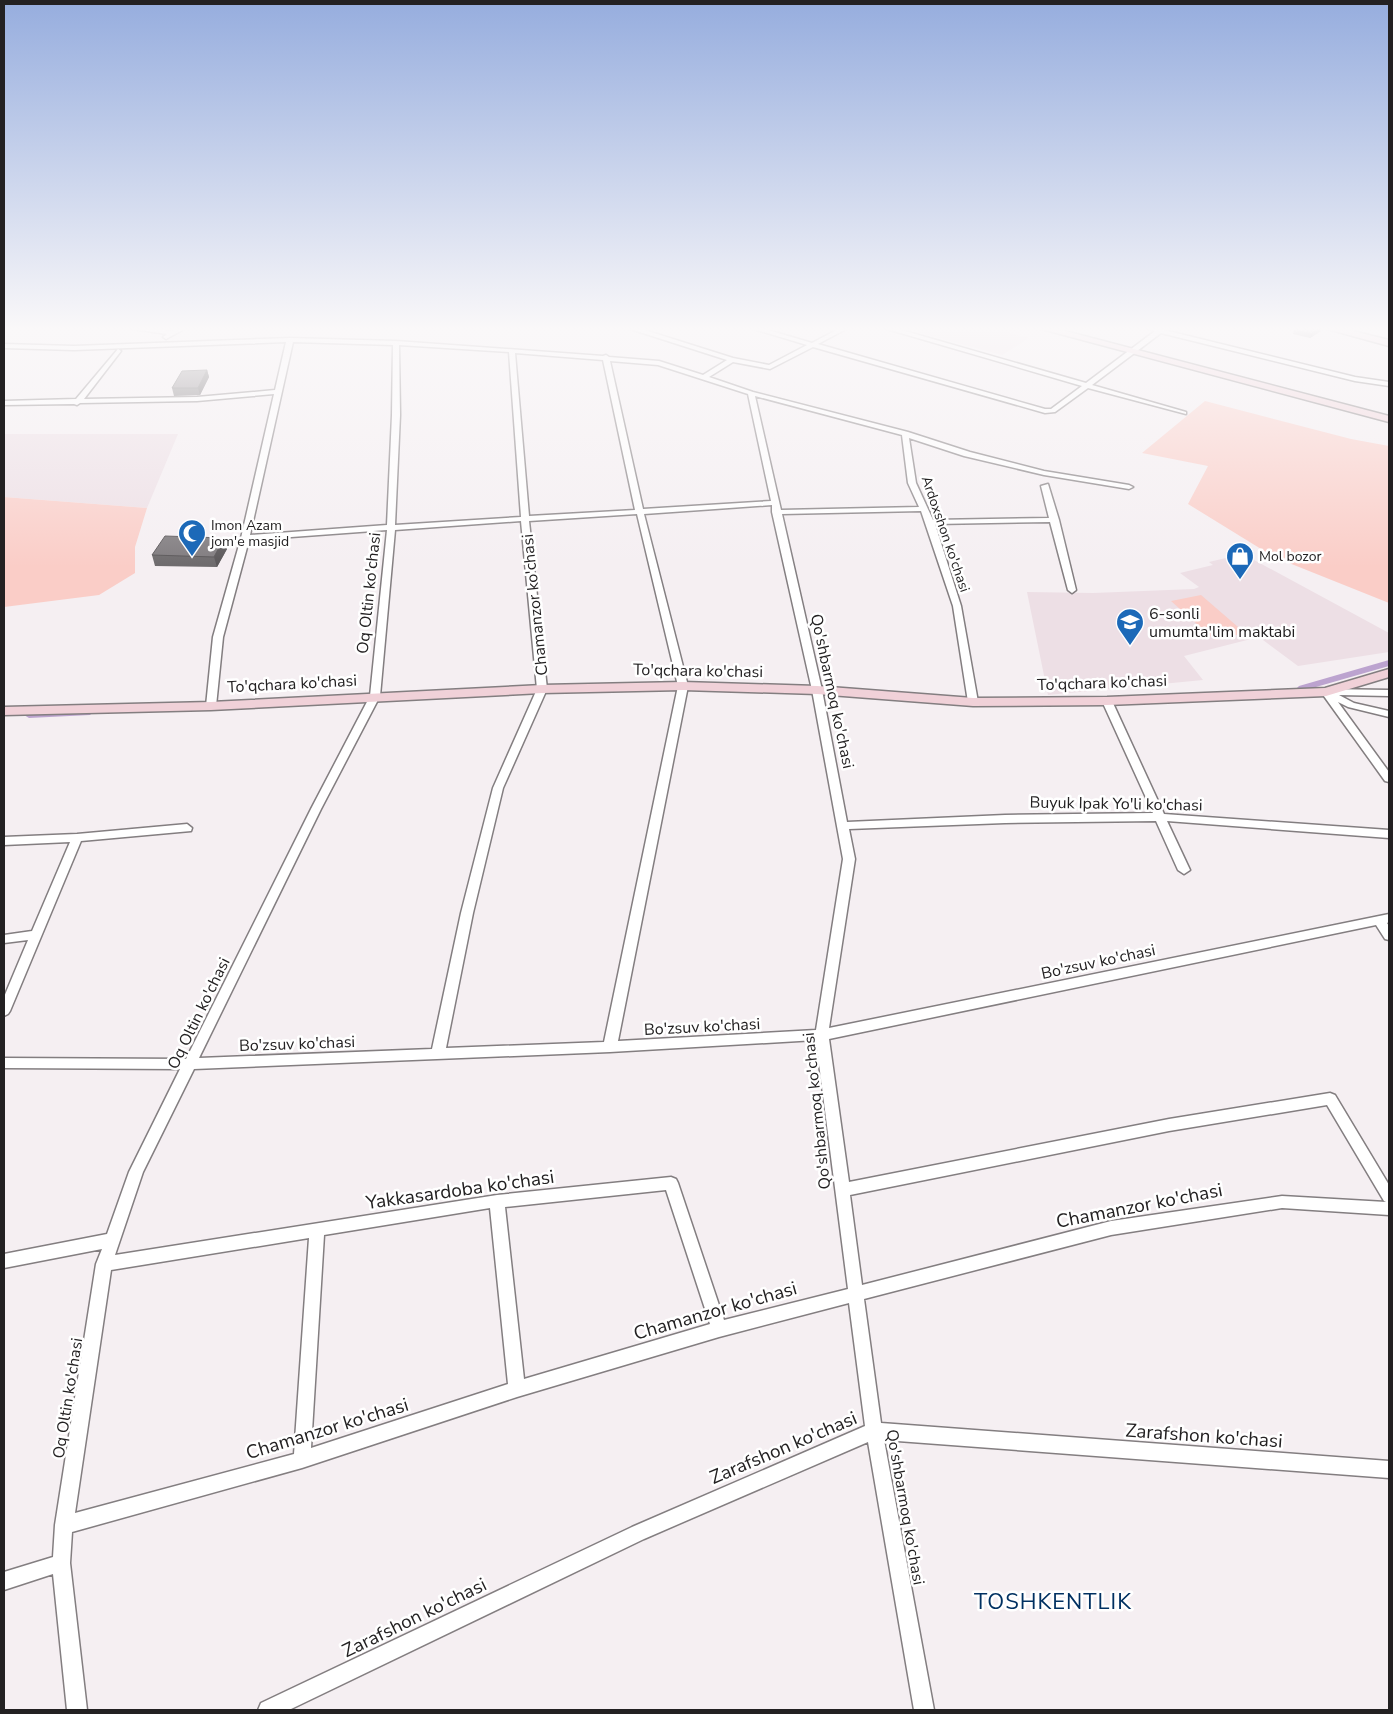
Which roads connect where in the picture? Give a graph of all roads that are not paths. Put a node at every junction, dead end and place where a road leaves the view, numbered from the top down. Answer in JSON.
{"nodes":[{"id":1,"x":275,"y":407,"type":"edge"},
{"id":2,"x":396,"y":407,"type":"edge"},
{"id":3,"x":516,"y":407,"type":"edge"},
{"id":4,"x":617,"y":407,"type":"edge"},
{"id":5,"x":754,"y":407,"type":"edge"},
{"id":6,"x":804,"y":407,"type":"edge"},
{"id":7,"x":1029,"y":407,"type":"edge"},
{"id":8,"x":1058,"y":407,"type":"edge"},
{"id":9,"x":1163,"y":407,"type":"edge"},
{"id":10,"x":1343,"y":407,"type":"edge"},
{"id":11,"x":1184,"y":413,"type":"dead end"},
{"id":12,"x":1389,"y":419,"type":"edge"},
{"id":13,"x":905,"y":434,"type":"junction"},
{"id":14,"x":1045,"y":486,"type":"dead end"},
{"id":15,"x":1129,"y":487,"type":"dead end"},
{"id":16,"x":775,"y":507,"type":"junction"},
{"id":17,"x":924,"y":509,"type":"junction"},
{"id":18,"x":640,"y":512,"type":"junction"},
{"id":19,"x":525,"y":520,"type":"junction"},
{"id":20,"x":1055,"y":520,"type":"junction"},
{"id":21,"x":930,"y":522,"type":"junction"},
{"id":22,"x":391,"y":527,"type":"junction"},
{"id":23,"x":245,"y":538,"type":"junction"},
{"id":24,"x":1072,"y":590,"type":"dead end"},
{"id":25,"x":1389,"y":673,"type":"edge"},
{"id":26,"x":683,"y":686,"type":"junction"},
{"id":27,"x":542,"y":689,"type":"junction"},
{"id":28,"x":817,"y":690,"type":"junction"},
{"id":29,"x":1326,"y":692,"type":"junction"},
{"id":30,"x":1389,"y":693,"type":"edge"},
{"id":31,"x":376,"y":696,"type":"junction"},
{"id":32,"x":1107,"y":701,"type":"junction"},
{"id":33,"x":973,"y":702,"type":"junction"},
{"id":34,"x":211,"y":706,"type":"junction"},
{"id":35,"x":4,"y":711,"type":"edge"},
{"id":36,"x":1389,"y":714,"type":"edge"},
{"id":37,"x":1389,"y":779,"type":"edge"},
{"id":38,"x":1159,"y":817,"type":"junction"},
{"id":39,"x":843,"y":826,"type":"junction"},
{"id":40,"x":187,"y":828,"type":"dead end"},
{"id":41,"x":1389,"y":834,"type":"edge"},
{"id":42,"x":77,"y":838,"type":"junction"},
{"id":43,"x":4,"y":841,"type":"edge"},
{"id":44,"x":1184,"y":870,"type":"dead end"},
{"id":45,"x":1384,"y":918,"type":"edge"},
{"id":46,"x":34,"y":935,"type":"junction"},
{"id":47,"x":1389,"y":936,"type":"edge"},
{"id":48,"x":4,"y":939,"type":"edge"},
{"id":49,"x":4,"y":1010,"type":"edge"},
{"id":50,"x":822,"y":1035,"type":"junction"},
{"id":51,"x":610,"y":1047,"type":"junction"},
{"id":52,"x":438,"y":1054,"type":"junction"},
{"id":53,"x":4,"y":1063,"type":"edge"},
{"id":54,"x":191,"y":1064,"type":"junction"},
{"id":55,"x":842,"y":1190,"type":"junction"},
{"id":56,"x":1389,"y":1197,"type":"edge"},
{"id":57,"x":497,"y":1201,"type":"junction"},
{"id":58,"x":1389,"y":1209,"type":"edge"},
{"id":59,"x":317,"y":1231,"type":"junction"},
{"id":60,"x":113,"y":1240,"type":"junction"},
{"id":61,"x":4,"y":1262,"type":"edge"},
{"id":62,"x":104,"y":1264,"type":"junction"},
{"id":63,"x":857,"y":1293,"type":"junction"},
{"id":64,"x":719,"y":1329,"type":"junction"},
{"id":65,"x":517,"y":1389,"type":"junction"},
{"id":66,"x":874,"y":1431,"type":"junction"},
{"id":67,"x":302,"y":1460,"type":"junction"},
{"id":68,"x":1389,"y":1470,"type":"edge"},
{"id":69,"x":64,"y":1525,"type":"junction"},
{"id":70,"x":61,"y":1563,"type":"junction"},
{"id":71,"x":4,"y":1581,"type":"edge"},
{"id":72,"x":77,"y":1710,"type":"edge"},
{"id":73,"x":268,"y":1710,"type":"edge"},
{"id":74,"x":924,"y":1710,"type":"edge"}],
"edges":[{"from":1,"to":23,"type":"street"},
{"from":2,"to":22,"type":"street","name":"Oq Oltin ko'chasi"},
{"from":3,"to":19,"type":"street","name":"Chamanzor ko'chasi"},
{"from":4,"to":18,"type":"street"},
{"from":5,"to":16,"type":"street","name":"Qo'shbarmoq ko'chasi"},
{"from":6,"to":13,"type":"street"},
{"from":7,"to":8,"type":"street"},
{"from":9,"to":11,"type":"street"},
{"from":10,"to":12,"type":"street"},
{"from":13,"to":15,"type":"street"},
{"from":13,"to":17,"type":"street","name":"Ardoxshon ko'chasi"},
{"from":14,"to":20,"type":"street"},
{"from":16,"to":17,"type":"street"},
{"from":16,"to":18,"type":"street"},
{"from":16,"to":28,"type":"street","name":"Qo'shbarmoq ko'chasi"},
{"from":17,"to":21,"type":"street","name":"Ardoxshon ko'chasi"},
{"from":18,"to":19,"type":"street"},
{"from":18,"to":26,"type":"street"},
{"from":19,"to":22,"type":"street"},
{"from":19,"to":27,"type":"street","name":"Chamanzor ko'chasi"},
{"from":20,"to":21,"type":"street"},
{"from":20,"to":24,"type":"street"},
{"from":21,"to":33,"type":"street","name":"Ardoxshon ko'chasi"},
{"from":22,"to":23,"type":"street"},
{"from":22,"to":31,"type":"street","name":"Oq Oltin ko'chasi"},
{"from":23,"to":34,"type":"street"},
{"from":25,"to":29,"type":"street","name":"To'qchara ko'chasi"},
{"from":26,"to":27,"type":"street","name":"To'qchara ko'chasi"},
{"from":26,"to":28,"type":"street","name":"To'qchara ko'chasi"},
{"from":26,"to":51,"type":"street"},
{"from":27,"to":31,"type":"street","name":"To'qchara ko'chasi"},
{"from":27,"to":52,"type":"street","name":"Chamanzor ko'chasi"},
{"from":28,"to":33,"type":"street","name":"To'qchara ko'chasi"},
{"from":28,"to":39,"type":"street","name":"Qo'shbarmoq ko'chasi"},
{"from":29,"to":30,"type":"street"},
{"from":29,"to":32,"type":"street","name":"To'qchara ko'chasi"},
{"from":29,"to":36,"type":"street"},
{"from":29,"to":37,"type":"street"},
{"from":31,"to":34,"type":"street","name":"To'qchara ko'chasi"},
{"from":31,"to":54,"type":"street","name":"Oq Oltin ko'chasi"},
{"from":32,"to":33,"type":"street","name":"To'qchara ko'chasi"},
{"from":32,"to":38,"type":"street"},
{"from":34,"to":35,"type":"street","name":"To'qchara ko'chasi"},
{"from":38,"to":39,"type":"street","name":"Buyuk Ipak Yo'li ko'chasi"},
{"from":38,"to":41,"type":"street","name":"Buyuk Ipak Yo'li ko'chasi"},
{"from":38,"to":44,"type":"street"},
{"from":39,"to":50,"type":"street","name":"Qo'shbarmoq ko'chasi"},
{"from":40,"to":42,"type":"street"},
{"from":42,"to":43,"type":"street"},
{"from":42,"to":46,"type":"street"},
{"from":45,"to":47,"type":"street"},
{"from":45,"to":50,"type":"street","name":"Bo'zsuv ko'chasi"},
{"from":46,"to":48,"type":"street"},
{"from":46,"to":49,"type":"street"},
{"from":50,"to":51,"type":"street","name":"Bo'zsuv ko'chasi"},
{"from":50,"to":55,"type":"street","name":"Qo'shbarmoq ko'chasi"},
{"from":51,"to":52,"type":"street","name":"Bo'zsuv ko'chasi"},
{"from":52,"to":54,"type":"street","name":"Bo'zsuv ko'chasi"},
{"from":53,"to":54,"type":"street","name":"Bo'zsuv ko'chasi"},
{"from":54,"to":60,"type":"street","name":"Oq Oltin ko'chasi"},
{"from":55,"to":56,"type":"street"},
{"from":55,"to":63,"type":"street","name":"Qo'shbarmoq ko'chasi"},
{"from":57,"to":59,"type":"street","name":"Yakkasardoba ko'chasi"},
{"from":57,"to":64,"type":"street","name":"Yakkasardoba ko'chasi"},
{"from":57,"to":65,"type":"street"},
{"from":58,"to":63,"type":"street","name":"Chamanzor ko'chasi"},
{"from":59,"to":62,"type":"street","name":"Yakkasardoba ko'chasi"},
{"from":59,"to":67,"type":"street"},
{"from":60,"to":61,"type":"street"},
{"from":60,"to":62,"type":"street","name":"Oq Oltin ko'chasi"},
{"from":62,"to":69,"type":"street","name":"Oq Oltin ko'chasi"},
{"from":63,"to":64,"type":"street","name":"Chamanzor ko'chasi"},
{"from":63,"to":66,"type":"street","name":"Qo'shbarmoq ko'chasi"},
{"from":64,"to":65,"type":"street","name":"Chamanzor ko'chasi"},
{"from":65,"to":67,"type":"street","name":"Chamanzor ko'chasi"},
{"from":66,"to":68,"type":"street","name":"Zarafshon ko'chasi"},
{"from":66,"to":73,"type":"street","name":"Zarafshon ko'chasi"},
{"from":66,"to":74,"type":"street","name":"Qo'shbarmoq ko'chasi"},
{"from":67,"to":69,"type":"street","name":"Chamanzor ko'chasi"},
{"from":69,"to":70,"type":"street","name":"Oq Oltin ko'chasi"},
{"from":70,"to":71,"type":"street"},
{"from":70,"to":72,"type":"street","name":"Oq Oltin ko'chasi"}]}
